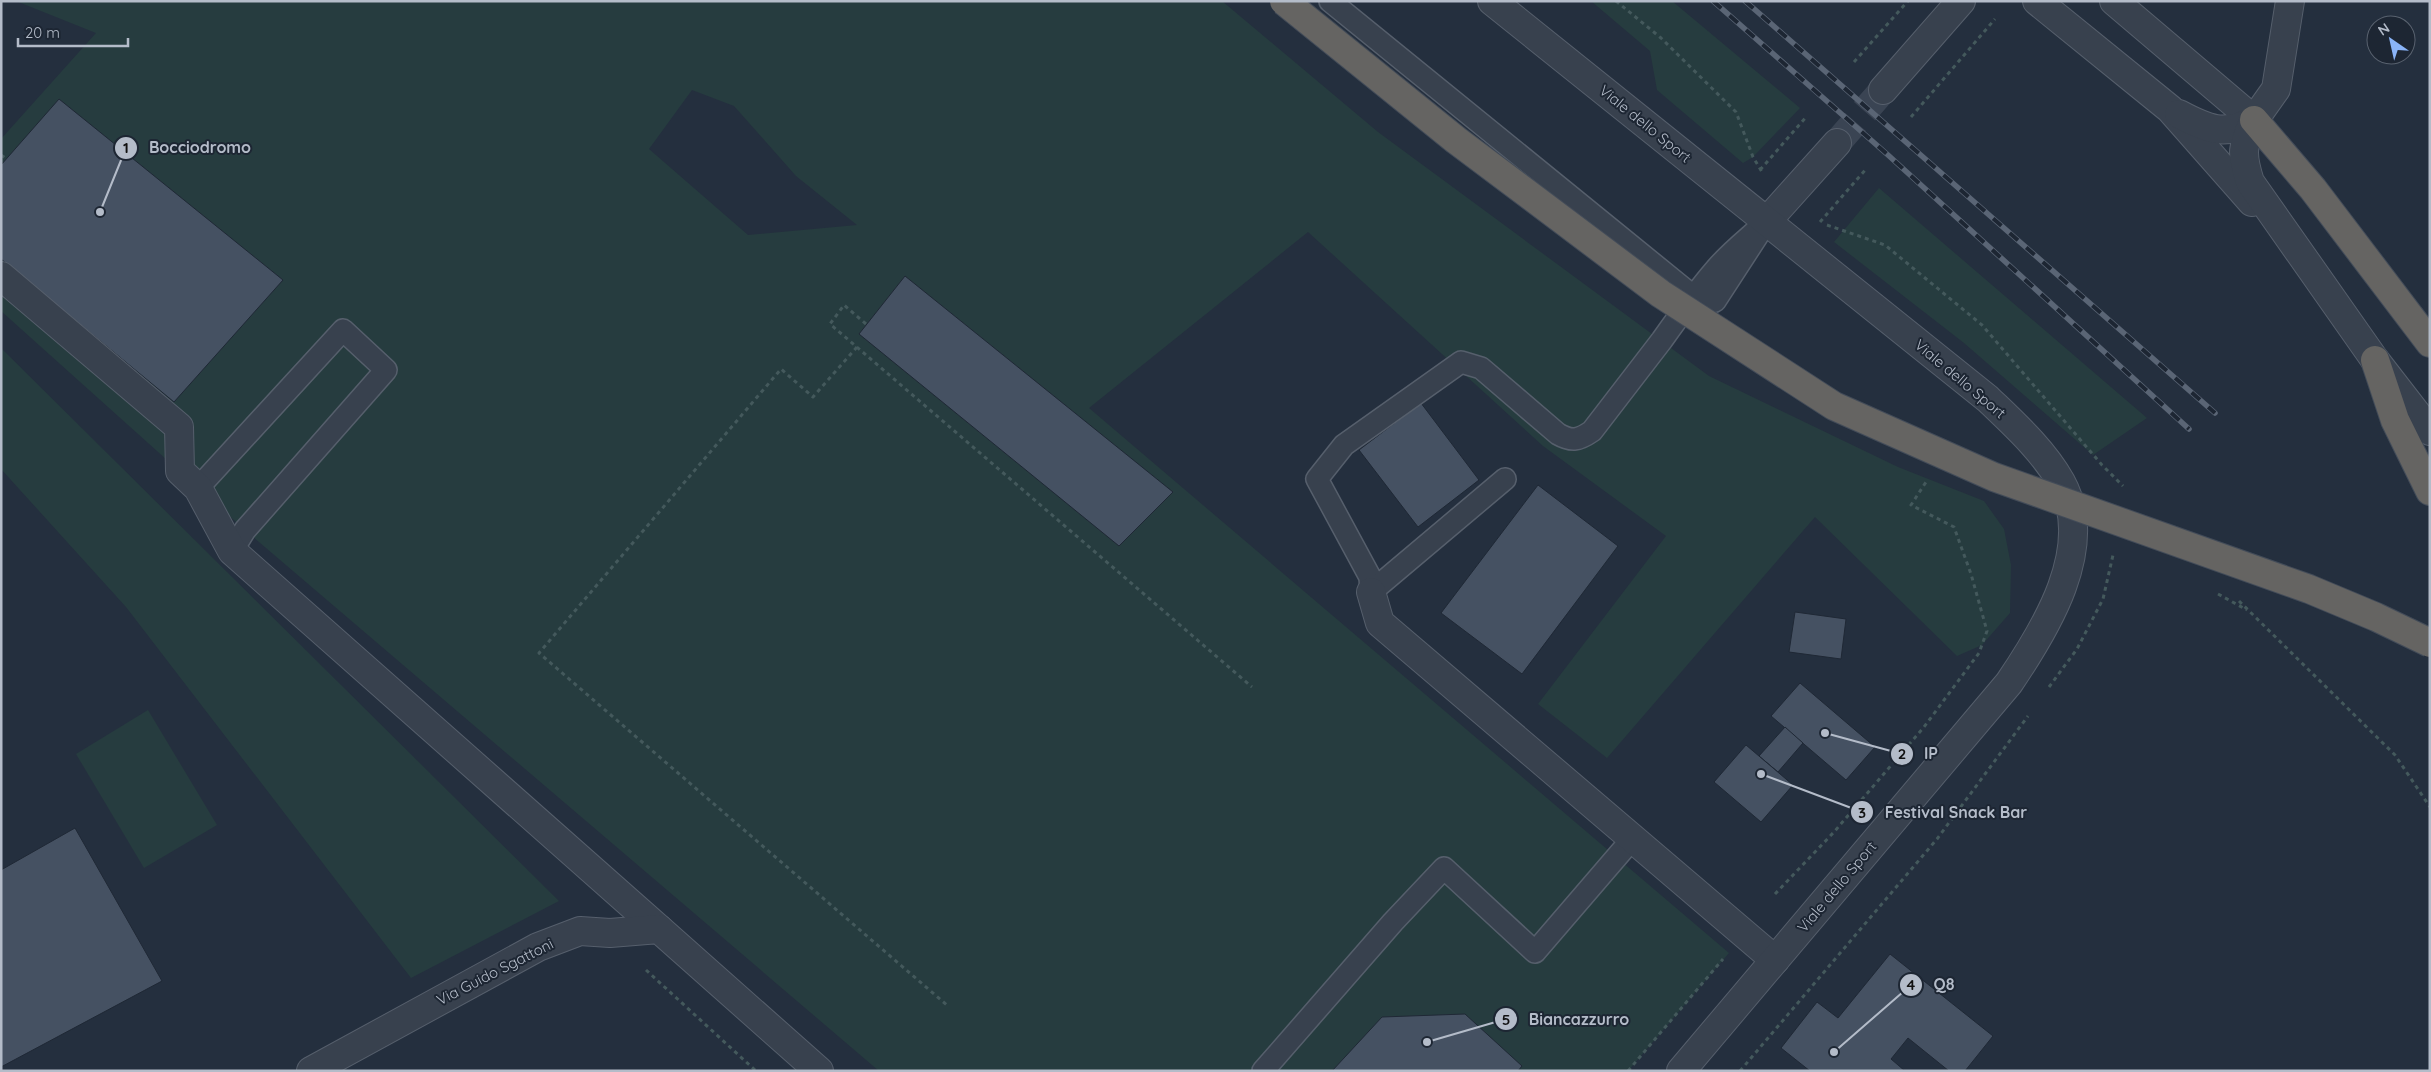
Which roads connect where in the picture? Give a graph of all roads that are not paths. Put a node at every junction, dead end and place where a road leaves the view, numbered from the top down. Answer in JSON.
{"nodes":[{"id":1,"x":1284,"y":1,"type":"edge"},
{"id":2,"x":1330,"y":1,"type":"edge"},
{"id":3,"x":1492,"y":1,"type":"edge"},
{"id":4,"x":1962,"y":1,"type":"edge"},
{"id":5,"x":2037,"y":1,"type":"edge"},
{"id":6,"x":2114,"y":1,"type":"edge"},
{"id":7,"x":2290,"y":1,"type":"edge"},
{"id":8,"x":1883,"y":90,"type":"tunnel mouth"},
{"id":9,"x":2170,"y":109,"type":"junction"},
{"id":10,"x":2254,"y":120,"type":"junction"},
{"id":11,"x":1837,"y":142,"type":"tunnel mouth"},
{"id":12,"x":1767,"y":222,"type":"junction"},
{"id":13,"x":2302,"y":259,"type":"junction"},
{"id":14,"x":1,"y":276,"type":"edge"},
{"id":15,"x":1694,"y":297,"type":"junction"},
{"id":16,"x":2430,"y":343,"type":"edge"},
{"id":17,"x":2375,"y":360,"type":"junction"},
{"id":18,"x":2430,"y":432,"type":"edge"},
{"id":19,"x":1505,"y":479,"type":"dead end"},
{"id":20,"x":198,"y":488,"type":"junction"},
{"id":21,"x":2430,"y":491,"type":"edge"},
{"id":22,"x":232,"y":551,"type":"junction"},
{"id":23,"x":1371,"y":592,"type":"junction"},
{"id":24,"x":2430,"y":643,"type":"edge"},
{"id":25,"x":1633,"y":838,"type":"junction"},
{"id":26,"x":659,"y":929,"type":"junction"},
{"id":27,"x":1775,"y":960,"type":"junction"},
{"id":28,"x":311,"y":1071,"type":"edge"},
{"id":29,"x":819,"y":1071,"type":"edge"},
{"id":30,"x":1263,"y":1071,"type":"edge"},
{"id":31,"x":1681,"y":1071,"type":"edge"}],
"edges":[{"from":1,"to":24,"type":"highway","bridge":true},
{"from":2,"to":15,"type":"lane"},
{"from":3,"to":12,"type":"street","name":"Viale dello Sport"},
{"from":4,"to":8,"type":"street"},
{"from":5,"to":9,"type":"street"},
{"from":6,"to":10,"type":"street"},
{"from":7,"to":10,"type":"street"},
{"from":9,"to":10,"type":"street"},
{"from":9,"to":13,"type":"street"},
{"from":10,"to":13,"type":"street"},
{"from":10,"to":16,"type":"highway"},
{"from":11,"to":12,"type":"street"},
{"from":12,"to":15,"type":"lane"},
{"from":12,"to":27,"type":"street","name":"Viale dello Sport"},
{"from":13,"to":17,"type":"street"},
{"from":14,"to":20,"type":"street"},
{"from":15,"to":23,"type":"lane"},
{"from":17,"to":18,"type":"street"},
{"from":17,"to":21,"type":"highway"},
{"from":19,"to":23,"type":"lane"},
{"from":20,"to":22,"type":"street"},
{"from":20,"to":22,"type":"lane"},
{"from":22,"to":26,"type":"street"},
{"from":23,"to":25,"type":"street"},
{"from":25,"to":27,"type":"street"},
{"from":25,"to":30,"type":"lane"},
{"from":26,"to":28,"type":"street","name":"Via Guido Sgattoni"},
{"from":26,"to":29,"type":"street"},
{"from":27,"to":31,"type":"street","name":"Viale dello Sport"}]}
